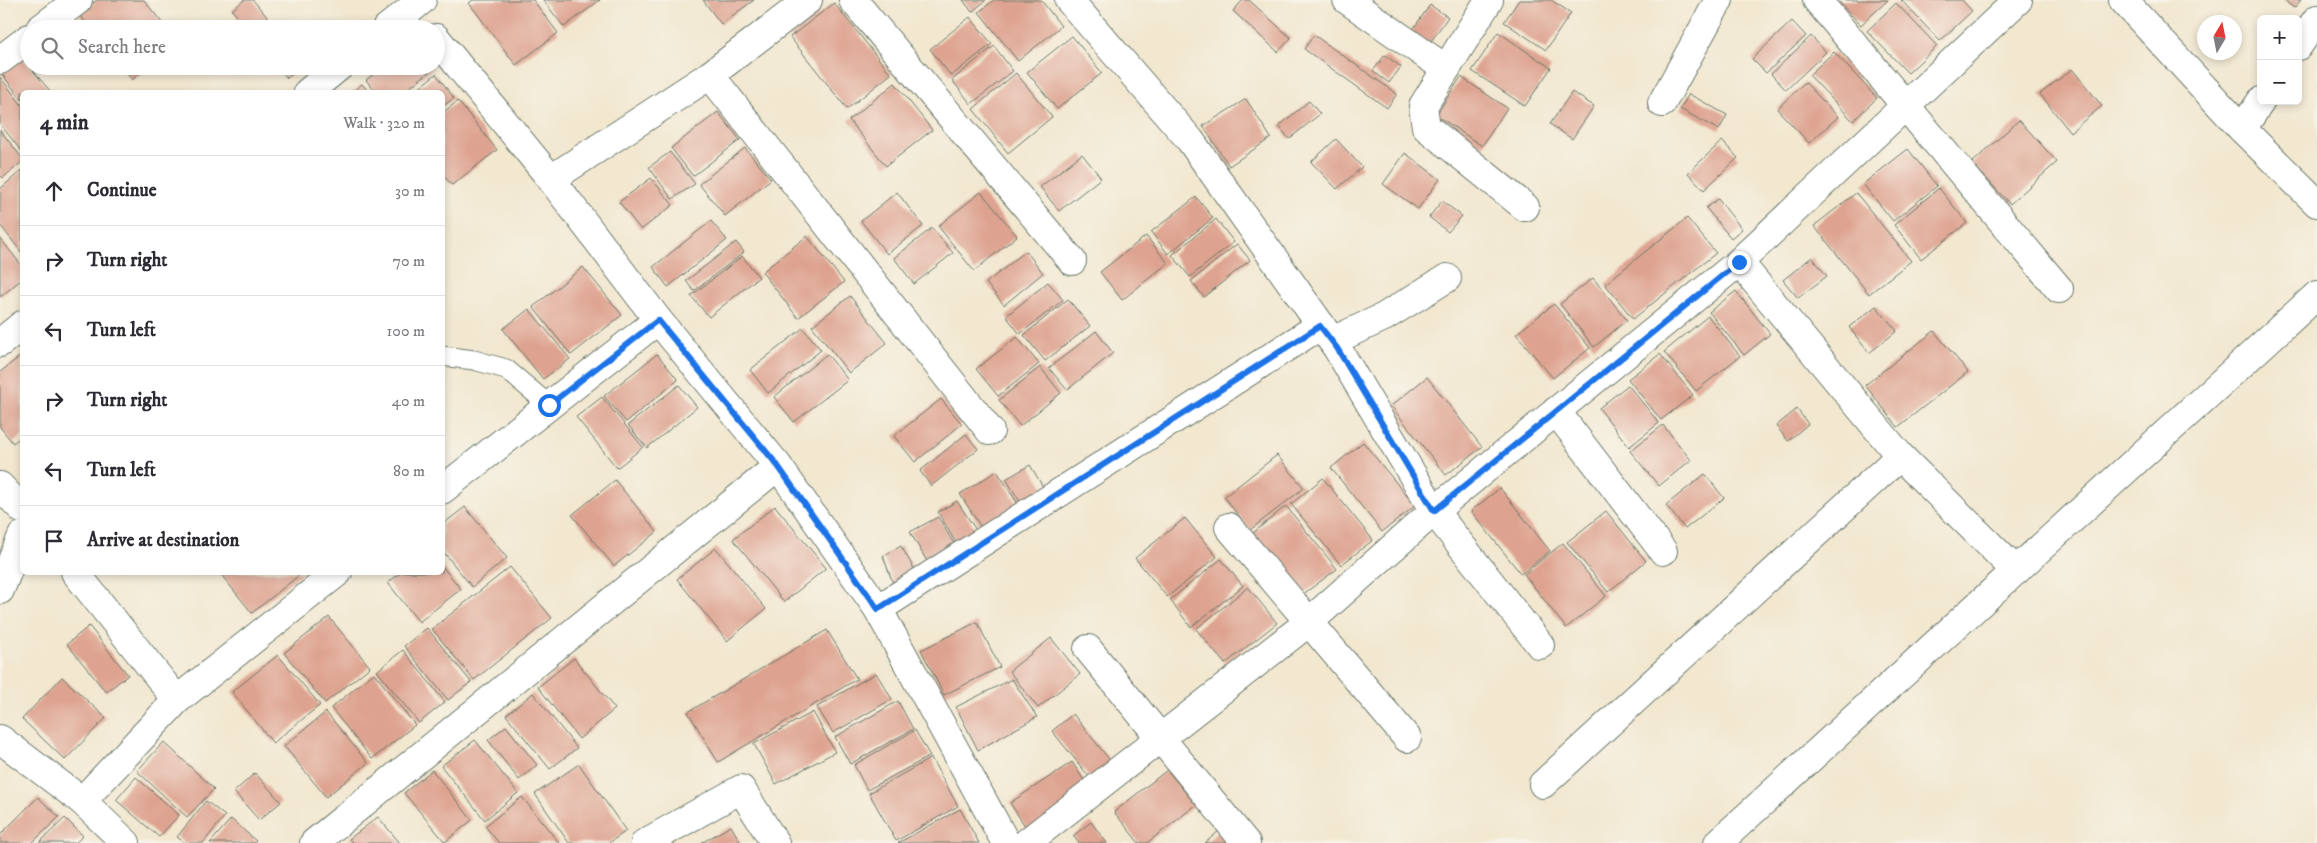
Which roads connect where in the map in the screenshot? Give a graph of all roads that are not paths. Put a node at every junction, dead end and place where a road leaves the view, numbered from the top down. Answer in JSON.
{"nodes":[{"id":1,"x":78,"y":0,"type":"edge"},
{"id":2,"x":808,"y":0,"type":"edge"},
{"id":3,"x":853,"y":0,"type":"edge"},
{"id":4,"x":1068,"y":0,"type":"edge"},
{"id":5,"x":1347,"y":0,"type":"edge"},
{"id":6,"x":1489,"y":0,"type":"edge"},
{"id":7,"x":1719,"y":0,"type":"edge"},
{"id":8,"x":1817,"y":0,"type":"edge"},
{"id":9,"x":2018,"y":0,"type":"edge"},
{"id":10,"x":2123,"y":0,"type":"edge"},
{"id":11,"x":413,"y":3,"type":"edge"},
{"id":12,"x":2317,"y":18,"type":"edge"},
{"id":13,"x":52,"y":20,"type":"edge"},
{"id":14,"x":395,"y":20,"type":"edge"},
{"id":15,"x":423,"y":20,"type":"edge"},
{"id":16,"x":2302,"y":40,"type":"edge"},
{"id":17,"x":20,"y":45,"type":"edge"},
{"id":18,"x":445,"y":49,"type":"edge"},
{"id":19,"x":0,"y":60,"type":"edge"},
{"id":20,"x":1446,"y":69,"type":"junction"},
{"id":21,"x":329,"y":75,"type":"edge"},
{"id":22,"x":710,"y":75,"type":"junction"},
{"id":23,"x":310,"y":90,"type":"edge"},
{"id":24,"x":1662,"y":103,"type":"dead end"},
{"id":25,"x":2258,"y":105,"type":"edge"},
{"id":26,"x":1904,"y":107,"type":"junction"},
{"id":27,"x":2242,"y":129,"type":"junction"},
{"id":28,"x":551,"y":179,"type":"junction"},
{"id":29,"x":2317,"y":203,"type":"edge"},
{"id":30,"x":1525,"y":207,"type":"dead end"},
{"id":31,"x":1072,"y":262,"type":"dead end"},
{"id":32,"x":1739,"y":262,"type":"junction"},
{"id":33,"x":1447,"y":278,"type":"dead end"},
{"id":34,"x":2059,"y":289,"type":"dead end"},
{"id":35,"x":2317,"y":295,"type":"edge"},
{"id":36,"x":658,"y":320,"type":"junction"},
{"id":37,"x":20,"y":327,"type":"edge"},
{"id":38,"x":1326,"y":333,"type":"junction"},
{"id":39,"x":0,"y":343,"type":"edge"},
{"id":40,"x":445,"y":356,"type":"edge"},
{"id":41,"x":549,"y":405,"type":"junction"},
{"id":42,"x":1556,"y":411,"type":"junction"},
{"id":43,"x":990,"y":431,"type":"dead end"},
{"id":44,"x":1900,"y":456,"type":"junction"},
{"id":45,"x":778,"y":466,"type":"junction"},
{"id":46,"x":0,"y":486,"type":"edge"},
{"id":47,"x":445,"y":488,"type":"edge"},
{"id":48,"x":20,"y":507,"type":"edge"},
{"id":49,"x":1434,"y":511,"type":"junction"},
{"id":50,"x":1229,"y":527,"type":"dead end"},
{"id":51,"x":20,"y":541,"type":"edge"},
{"id":52,"x":1663,"y":551,"type":"dead end"},
{"id":53,"x":2016,"y":571,"type":"junction"},
{"id":54,"x":77,"y":575,"type":"edge"},
{"id":55,"x":334,"y":575,"type":"edge"},
{"id":56,"x":0,"y":590,"type":"edge"},
{"id":57,"x":878,"y":609,"type":"junction"},
{"id":58,"x":1309,"y":622,"type":"junction"},
{"id":59,"x":1540,"y":645,"type":"dead end"},
{"id":60,"x":1088,"y":649,"type":"dead end"},
{"id":61,"x":177,"y":700,"type":"junction"},
{"id":62,"x":1407,"y":738,"type":"dead end"},
{"id":63,"x":0,"y":739,"type":"edge"},
{"id":64,"x":1160,"y":739,"type":"junction"},
{"id":65,"x":1543,"y":784,"type":"dead end"},
{"id":66,"x":82,"y":801,"type":"junction"},
{"id":67,"x":126,"y":843,"type":"edge"},
{"id":68,"x":314,"y":843,"type":"edge"},
{"id":69,"x":645,"y":843,"type":"edge"},
{"id":70,"x":775,"y":843,"type":"edge"},
{"id":71,"x":1006,"y":843,"type":"edge"},
{"id":72,"x":1026,"y":843,"type":"edge"},
{"id":73,"x":1246,"y":843,"type":"edge"},
{"id":74,"x":1718,"y":843,"type":"edge"}],
"edges":[{"from":1,"to":13,"type":"street"},
{"from":2,"to":22,"type":"street"},
{"from":3,"to":31,"type":"street"},
{"from":4,"to":38,"type":"street"},
{"from":5,"to":20,"type":"street"},
{"from":6,"to":20,"type":"street"},
{"from":7,"to":24,"type":"street"},
{"from":8,"to":26,"type":"street"},
{"from":9,"to":26,"type":"street"},
{"from":10,"to":27,"type":"street"},
{"from":11,"to":14,"type":"street"},
{"from":11,"to":15,"type":"street"},
{"from":12,"to":16,"type":"street"},
{"from":17,"to":19,"type":"street"},
{"from":18,"to":28,"type":"street"},
{"from":20,"to":30,"type":"street"},
{"from":21,"to":23,"type":"street"},
{"from":22,"to":28,"type":"street"},
{"from":22,"to":43,"type":"street"},
{"from":25,"to":27,"type":"street"},
{"from":26,"to":32,"type":"street"},
{"from":26,"to":34,"type":"street"},
{"from":27,"to":29,"type":"street"},
{"from":28,"to":36,"type":"street"},
{"from":32,"to":42,"type":"street"},
{"from":32,"to":44,"type":"street"},
{"from":33,"to":38,"type":"street"},
{"from":35,"to":53,"type":"street"},
{"from":36,"to":41,"type":"street"},
{"from":36,"to":45,"type":"street"},
{"from":37,"to":39,"type":"street"},
{"from":38,"to":49,"type":"street"},
{"from":38,"to":57,"type":"street"},
{"from":40,"to":41,"type":"lane"},
{"from":41,"to":47,"type":"street"},
{"from":42,"to":49,"type":"street"},
{"from":42,"to":52,"type":"street"},
{"from":44,"to":53,"type":"street"},
{"from":44,"to":65,"type":"street"},
{"from":45,"to":57,"type":"street"},
{"from":45,"to":68,"type":"street"},
{"from":46,"to":48,"type":"street"},
{"from":49,"to":58,"type":"street"},
{"from":49,"to":59,"type":"street"},
{"from":50,"to":58,"type":"street"},
{"from":51,"to":56,"type":"street"},
{"from":53,"to":74,"type":"street"},
{"from":54,"to":61,"type":"street"},
{"from":55,"to":61,"type":"street"},
{"from":57,"to":71,"type":"street"},
{"from":58,"to":62,"type":"street"},
{"from":58,"to":64,"type":"street"},
{"from":60,"to":64,"type":"street"},
{"from":61,"to":66,"type":"street"},
{"from":63,"to":66,"type":"street"},
{"from":64,"to":72,"type":"street"},
{"from":64,"to":73,"type":"street"},
{"from":66,"to":67,"type":"street"},
{"from":69,"to":70,"type":"street"}]}
